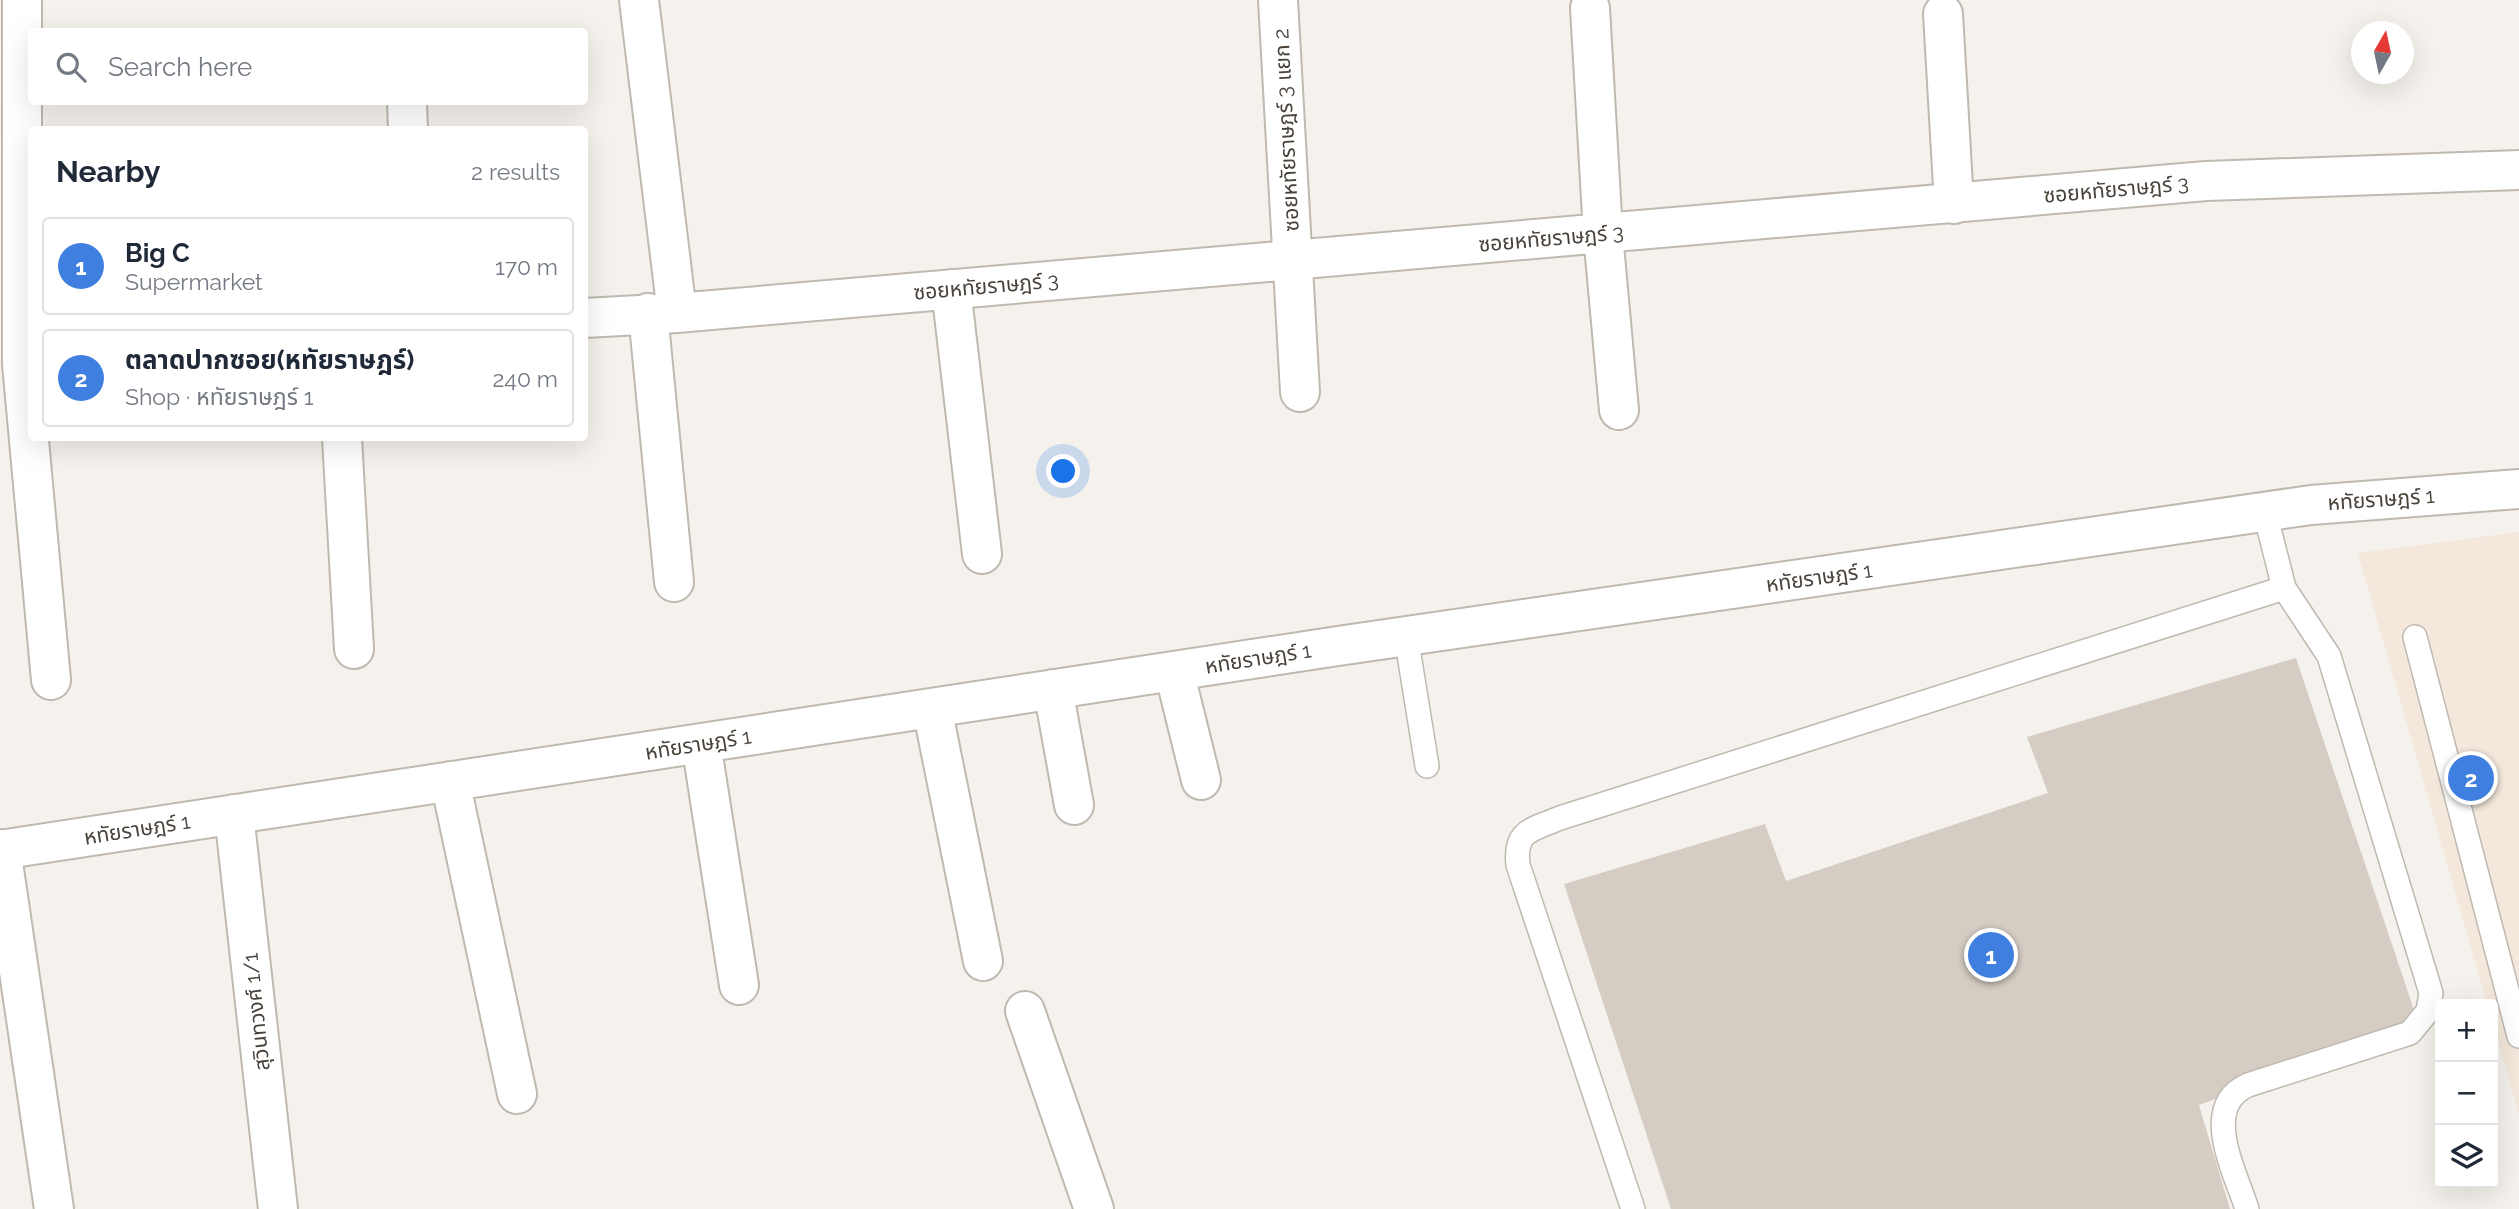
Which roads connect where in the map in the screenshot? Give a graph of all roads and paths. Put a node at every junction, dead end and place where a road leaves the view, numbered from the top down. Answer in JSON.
{"nodes":[{"id":1,"x":22,"y":0,"type":"edge"},
{"id":2,"x":639,"y":0,"type":"edge"},
{"id":3,"x":1278,"y":0,"type":"edge"},
{"id":4,"x":1590,"y":8,"type":"dead end"},
{"id":5,"x":1943,"y":14,"type":"dead end"},
{"id":6,"x":407,"y":105,"type":"edge"},
{"id":7,"x":408,"y":126,"type":"edge"},
{"id":8,"x":2519,"y":170,"type":"edge"},
{"id":9,"x":1954,"y":204,"type":"junction"},
{"id":10,"x":1603,"y":233,"type":"junction"},
{"id":11,"x":1293,"y":260,"type":"junction"},
{"id":12,"x":951,"y":289,"type":"junction"},
{"id":13,"x":663,"y":313,"type":"junction"},
{"id":14,"x":588,"y":318,"type":"edge"},
{"id":15,"x":18,"y":365,"type":"edge"},
{"id":16,"x":1300,"y":392,"type":"dead end"},
{"id":17,"x":1619,"y":410,"type":"dead end"},
{"id":18,"x":342,"y":441,"type":"edge"},
{"id":19,"x":2519,"y":489,"type":"edge"},
{"id":20,"x":2265,"y":513,"type":"junction"},
{"id":21,"x":982,"y":554,"type":"dead end"},
{"id":22,"x":674,"y":582,"type":"dead end"},
{"id":23,"x":2284,"y":588,"type":"junction"},
{"id":24,"x":1406,"y":636,"type":"junction"},
{"id":25,"x":2415,"y":637,"type":"dead end"},
{"id":26,"x":354,"y":649,"type":"dead end"},
{"id":27,"x":1174,"y":671,"type":"junction"},
{"id":28,"x":51,"y":680,"type":"dead end"},
{"id":29,"x":1053,"y":689,"type":"junction"},
{"id":30,"x":932,"y":708,"type":"junction"},
{"id":31,"x":701,"y":743,"type":"junction"},
{"id":32,"x":1427,"y":766,"type":"dead end"},
{"id":33,"x":1201,"y":780,"type":"dead end"},
{"id":34,"x":450,"y":781,"type":"junction"},
{"id":35,"x":1074,"y":805,"type":"dead end"},
{"id":36,"x":234,"y":814,"type":"junction"},
{"id":37,"x":1,"y":850,"type":"edge"},
{"id":38,"x":983,"y":961,"type":"dead end"},
{"id":39,"x":739,"y":985,"type":"dead end"},
{"id":40,"x":2514,"y":1001,"type":"edge"},
{"id":41,"x":1025,"y":1012,"type":"dead end"},
{"id":42,"x":2519,"y":1037,"type":"edge"},
{"id":43,"x":517,"y":1094,"type":"dead end"},
{"id":44,"x":54,"y":1209,"type":"edge"},
{"id":45,"x":278,"y":1209,"type":"edge"},
{"id":46,"x":1094,"y":1209,"type":"edge"},
{"id":47,"x":1633,"y":1209,"type":"edge"},
{"id":48,"x":2247,"y":1209,"type":"edge"}],
"edges":[{"from":1,"to":15,"type":"street"},
{"from":2,"to":13,"type":"street"},
{"from":3,"to":11,"type":"street","name":"ซอยหทัยราษฎร์ 3 แยก 2"},
{"from":4,"to":10,"type":"street"},
{"from":5,"to":9,"type":"street"},
{"from":6,"to":7,"type":"street"},
{"from":8,"to":9,"type":"street","name":"ซอยหทัยราษฎร์ 3"},
{"from":9,"to":10,"type":"street","name":"ซอยหทัยราษฎร์ 3"},
{"from":10,"to":11,"type":"street","name":"ซอยหทัยราษฎร์ 3"},
{"from":10,"to":17,"type":"street"},
{"from":11,"to":12,"type":"street","name":"ซอยหทัยราษฎร์ 3"},
{"from":11,"to":16,"type":"street","name":"ซอยหทัยราษฎร์ 3 แยก 2"},
{"from":12,"to":13,"type":"street","name":"ซอยหทัยราษฎร์ 3"},
{"from":12,"to":21,"type":"street"},
{"from":13,"to":14,"type":"street","name":"ซอยหทัยราษฎร์ 3"},
{"from":13,"to":22,"type":"street"},
{"from":15,"to":28,"type":"street"},
{"from":18,"to":26,"type":"street"},
{"from":19,"to":20,"type":"street","name":"หทัยราษฎร์ 1"},
{"from":20,"to":23,"type":"lane"},
{"from":20,"to":24,"type":"street","name":"หทัยราษฎร์ 1"},
{"from":23,"to":47,"type":"lane"},
{"from":23,"to":48,"type":"lane"},
{"from":24,"to":27,"type":"street","name":"หทัยราษฎร์ 1"},
{"from":24,"to":32,"type":"lane"},
{"from":25,"to":40,"type":"lane"},
{"from":27,"to":29,"type":"street","name":"หทัยราษฎร์ 1"},
{"from":27,"to":33,"type":"street"},
{"from":29,"to":30,"type":"street","name":"หทัยราษฎร์ 1"},
{"from":29,"to":35,"type":"street"},
{"from":30,"to":31,"type":"street","name":"หทัยราษฎร์ 1"},
{"from":30,"to":38,"type":"street"},
{"from":31,"to":34,"type":"street","name":"หทัยราษฎร์ 1"},
{"from":31,"to":39,"type":"street"},
{"from":34,"to":36,"type":"street","name":"หทัยราษฎร์ 1"},
{"from":34,"to":43,"type":"street"},
{"from":36,"to":37,"type":"street","name":"หทัยราษฎร์ 1"},
{"from":36,"to":45,"type":"street","name":"สุวินทวงศ์ 1/1"},
{"from":37,"to":44,"type":"street"},
{"from":40,"to":42,"type":"lane"},
{"from":41,"to":46,"type":"street"}]}
